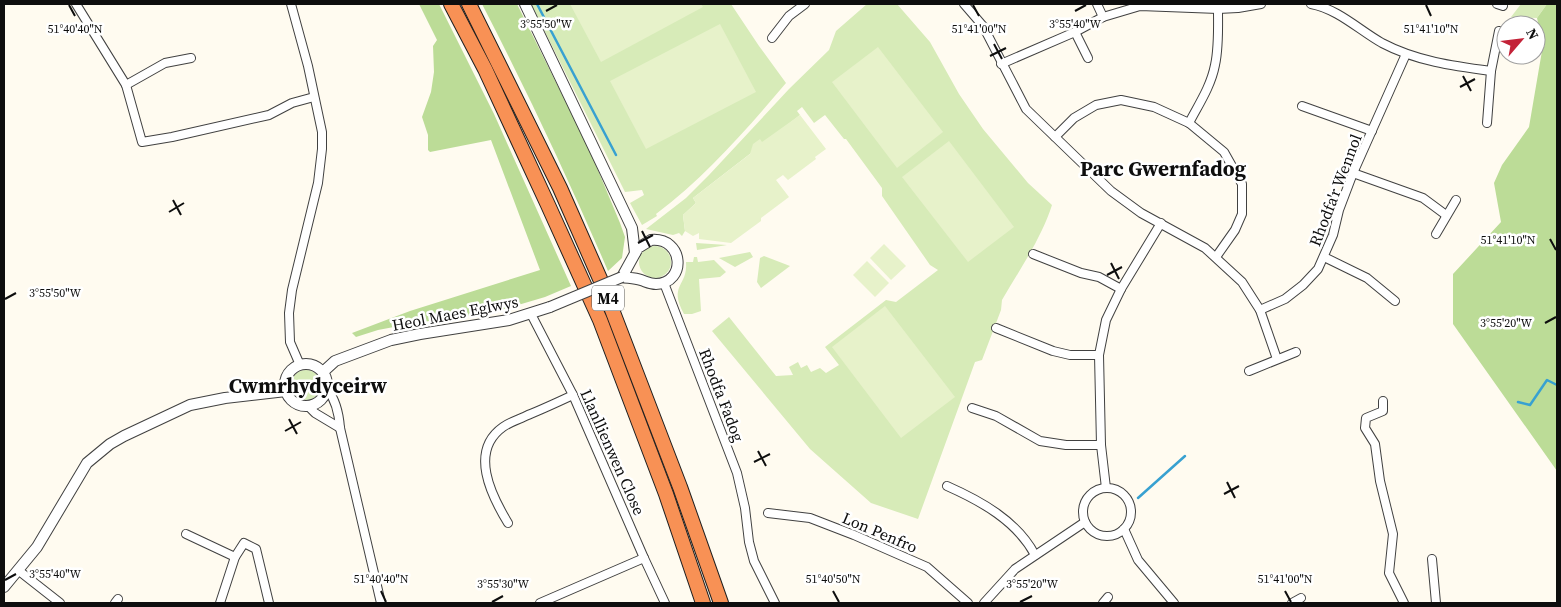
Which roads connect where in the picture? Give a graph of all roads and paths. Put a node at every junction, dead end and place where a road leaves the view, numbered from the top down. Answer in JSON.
{"nodes":[{"id":1,"x":76,"y":4,"type":"edge"},
{"id":2,"x":291,"y":4,"type":"edge"},
{"id":3,"x":451,"y":4,"type":"edge"},
{"id":4,"x":469,"y":4,"type":"edge"},
{"id":5,"x":524,"y":4,"type":"edge"},
{"id":6,"x":805,"y":4,"type":"edge"},
{"id":7,"x":964,"y":4,"type":"edge"},
{"id":8,"x":1097,"y":4,"type":"edge"},
{"id":9,"x":1261,"y":4,"type":"edge"},
{"id":10,"x":1317,"y":4,"type":"edge"},
{"id":11,"x":1173,"y":6,"type":"edge"},
{"id":12,"x":1218,"y":9,"type":"junction"},
{"id":13,"x":1103,"y":17,"type":"junction"},
{"id":14,"x":1075,"y":32,"type":"junction"},
{"id":15,"x":772,"y":38,"type":"dead end"},
{"id":16,"x":1496,"y":46,"type":"edge"},
{"id":17,"x":1406,"y":54,"type":"junction"},
{"id":18,"x":191,"y":58,"type":"dead end"},
{"id":19,"x":1088,"y":58,"type":"dead end"},
{"id":20,"x":1001,"y":64,"type":"junction"},
{"id":21,"x":1491,"y":71,"type":"junction"},
{"id":22,"x":126,"y":85,"type":"junction"},
{"id":23,"x":314,"y":97,"type":"junction"},
{"id":24,"x":1302,"y":106,"type":"dead end"},
{"id":25,"x":1189,"y":123,"type":"junction"},
{"id":26,"x":1486,"y":123,"type":"dead end"},
{"id":27,"x":1372,"y":131,"type":"junction"},
{"id":28,"x":1055,"y":137,"type":"junction"},
{"id":29,"x":1353,"y":173,"type":"junction"},
{"id":30,"x":1456,"y":200,"type":"dead end"},
{"id":31,"x":1446,"y":215,"type":"junction"},
{"id":32,"x":1161,"y":223,"type":"junction"},
{"id":33,"x":632,"y":228,"type":"junction"},
{"id":34,"x":1436,"y":234,"type":"dead end"},
{"id":35,"x":651,"y":240,"type":"junction"},
{"id":36,"x":1033,"y":254,"type":"dead end"},
{"id":37,"x":635,"y":255,"type":"junction"},
{"id":38,"x":1216,"y":257,"type":"junction"},
{"id":39,"x":1324,"y":257,"type":"junction"},
{"id":40,"x":622,"y":277,"type":"junction"},
{"id":41,"x":643,"y":280,"type":"junction"},
{"id":42,"x":664,"y":282,"type":"junction"},
{"id":43,"x":1121,"y":289,"type":"junction"},
{"id":44,"x":1395,"y":301,"type":"dead end"},
{"id":45,"x":1260,"y":310,"type":"junction"},
{"id":46,"x":531,"y":314,"type":"junction"},
{"id":47,"x":996,"y":328,"type":"dead end"},
{"id":48,"x":1296,"y":352,"type":"dead end"},
{"id":49,"x":1099,"y":355,"type":"junction"},
{"id":50,"x":1277,"y":359,"type":"junction"},
{"id":51,"x":300,"y":365,"type":"junction"},
{"id":52,"x":1249,"y":371,"type":"dead end"},
{"id":53,"x":323,"y":372,"type":"junction"},
{"id":54,"x":328,"y":389,"type":"junction"},
{"id":55,"x":286,"y":391,"type":"junction"},
{"id":56,"x":574,"y":395,"type":"junction"},
{"id":57,"x":1383,"y":401,"type":"dead end"},
{"id":58,"x":309,"y":407,"type":"junction"},
{"id":59,"x":972,"y":408,"type":"dead end"},
{"id":60,"x":340,"y":428,"type":"junction"},
{"id":61,"x":1101,"y":445,"type":"junction"},
{"id":62,"x":947,"y":486,"type":"dead end"},
{"id":63,"x":1106,"y":488,"type":"junction"},
{"id":64,"x":768,"y":513,"type":"dead end"},
{"id":65,"x":1085,"y":522,"type":"junction"},
{"id":66,"x":509,"y":523,"type":"dead end"},
{"id":67,"x":1124,"y":530,"type":"junction"},
{"id":68,"x":186,"y":534,"type":"dead end"},
{"id":69,"x":1035,"y":555,"type":"junction"},
{"id":70,"x":235,"y":557,"type":"junction"},
{"id":71,"x":644,"y":558,"type":"junction"},
{"id":72,"x":1432,"y":559,"type":"dead end"},
{"id":73,"x":18,"y":570,"type":"junction"},
{"id":74,"x":4,"y":587,"type":"edge"},
{"id":75,"x":1301,"y":598,"type":"dead end"},
{"id":76,"x":60,"y":603,"type":"edge"},
{"id":77,"x":220,"y":603,"type":"edge"},
{"id":78,"x":269,"y":603,"type":"edge"},
{"id":79,"x":381,"y":603,"type":"edge"},
{"id":80,"x":540,"y":603,"type":"edge"},
{"id":81,"x":665,"y":603,"type":"edge"},
{"id":82,"x":703,"y":603,"type":"edge"},
{"id":83,"x":721,"y":603,"type":"edge"},
{"id":84,"x":775,"y":603,"type":"edge"},
{"id":85,"x":968,"y":603,"type":"edge"},
{"id":86,"x":984,"y":603,"type":"edge"},
{"id":87,"x":1174,"y":603,"type":"edge"},
{"id":88,"x":1292,"y":603,"type":"edge"},
{"id":89,"x":1404,"y":603,"type":"edge"},
{"id":90,"x":1436,"y":603,"type":"edge"}],
"edges":[{"from":1,"to":22,"type":"street"},
{"from":2,"to":23,"type":"street"},
{"from":3,"to":82,"type":"highway","number":"M4"},
{"from":4,"to":83,"type":"highway","number":"M4"},
{"from":5,"to":33,"type":"street"},
{"from":6,"to":15,"type":"street"},
{"from":7,"to":20,"type":"street"},
{"from":8,"to":13,"type":"street"},
{"from":9,"to":12,"type":"street"},
{"from":10,"to":17,"type":"street"},
{"from":11,"to":12,"type":"street"},
{"from":11,"to":13,"type":"street"},
{"from":12,"to":25,"type":"street"},
{"from":13,"to":14,"type":"street"},
{"from":14,"to":19,"type":"street"},
{"from":14,"to":20,"type":"street"},
{"from":16,"to":21,"type":"street"},
{"from":17,"to":21,"type":"street"},
{"from":17,"to":27,"type":"street","name":"Rhodfa'r Wennol"},
{"from":18,"to":22,"type":"street"},
{"from":20,"to":28,"type":"street"},
{"from":21,"to":26,"type":"street"},
{"from":22,"to":23,"type":"street"},
{"from":23,"to":51,"type":"street"},
{"from":24,"to":27,"type":"street"},
{"from":25,"to":28,"type":"street"},
{"from":25,"to":38,"type":"street"},
{"from":27,"to":29,"type":"street","name":"Rhodfa'r Wennol"},
{"from":28,"to":32,"type":"street"},
{"from":29,"to":31,"type":"street"},
{"from":29,"to":39,"type":"street","name":"Rhodfa'r Wennol"},
{"from":30,"to":31,"type":"street"},
{"from":31,"to":34,"type":"street"},
{"from":32,"to":38,"type":"street"},
{"from":32,"to":43,"type":"street"},
{"from":33,"to":35,"type":"street"},
{"from":33,"to":37,"type":"street"},
{"from":35,"to":37,"type":"street"},
{"from":35,"to":42,"type":"street"},
{"from":36,"to":43,"type":"street"},
{"from":37,"to":40,"type":"street"},
{"from":37,"to":41,"type":"street"},
{"from":38,"to":45,"type":"street"},
{"from":39,"to":44,"type":"street"},
{"from":39,"to":45,"type":"street","name":"Rhodfa'r Wennol"},
{"from":40,"to":41,"type":"street"},
{"from":40,"to":46,"type":"street","name":"Heol Maes Eglwys","bridge":true},
{"from":41,"to":42,"type":"street"},
{"from":42,"to":84,"type":"street","name":"Rhodfa Fadog"},
{"from":43,"to":49,"type":"street"},
{"from":45,"to":50,"type":"street"},
{"from":46,"to":53,"type":"street","name":"Heol Maes Eglwys"},
{"from":46,"to":56,"type":"street","name":"Llanllienwen Close"},
{"from":47,"to":49,"type":"street"},
{"from":48,"to":50,"type":"street"},
{"from":49,"to":61,"type":"street"},
{"from":50,"to":52,"type":"street"},
{"from":51,"to":53,"type":"street"},
{"from":51,"to":55,"type":"street"},
{"from":53,"to":54,"type":"street"},
{"from":54,"to":58,"type":"street"},
{"from":54,"to":60,"type":"street"},
{"from":55,"to":58,"type":"street"},
{"from":55,"to":73,"type":"street"},
{"from":56,"to":66,"type":"street"},
{"from":56,"to":71,"type":"street","name":"Llanllienwen Close"},
{"from":57,"to":89,"type":"street"},
{"from":58,"to":60,"type":"street"},
{"from":59,"to":61,"type":"street"},
{"from":60,"to":79,"type":"street"},
{"from":61,"to":63,"type":"street"},
{"from":62,"to":69,"type":"street"},
{"from":63,"to":65,"type":"street"},
{"from":63,"to":67,"type":"street"},
{"from":64,"to":85,"type":"street","name":"Lon Penfro"},
{"from":65,"to":67,"type":"street"},
{"from":65,"to":69,"type":"street"},
{"from":67,"to":87,"type":"street"},
{"from":68,"to":70,"type":"street"},
{"from":69,"to":86,"type":"street"},
{"from":70,"to":77,"type":"street"},
{"from":70,"to":78,"type":"street"},
{"from":71,"to":80,"type":"street"},
{"from":71,"to":81,"type":"street","name":"Llanllienwen Close"},
{"from":72,"to":90,"type":"street"},
{"from":73,"to":74,"type":"street"},
{"from":73,"to":76,"type":"street"},
{"from":75,"to":88,"type":"street"}]}
